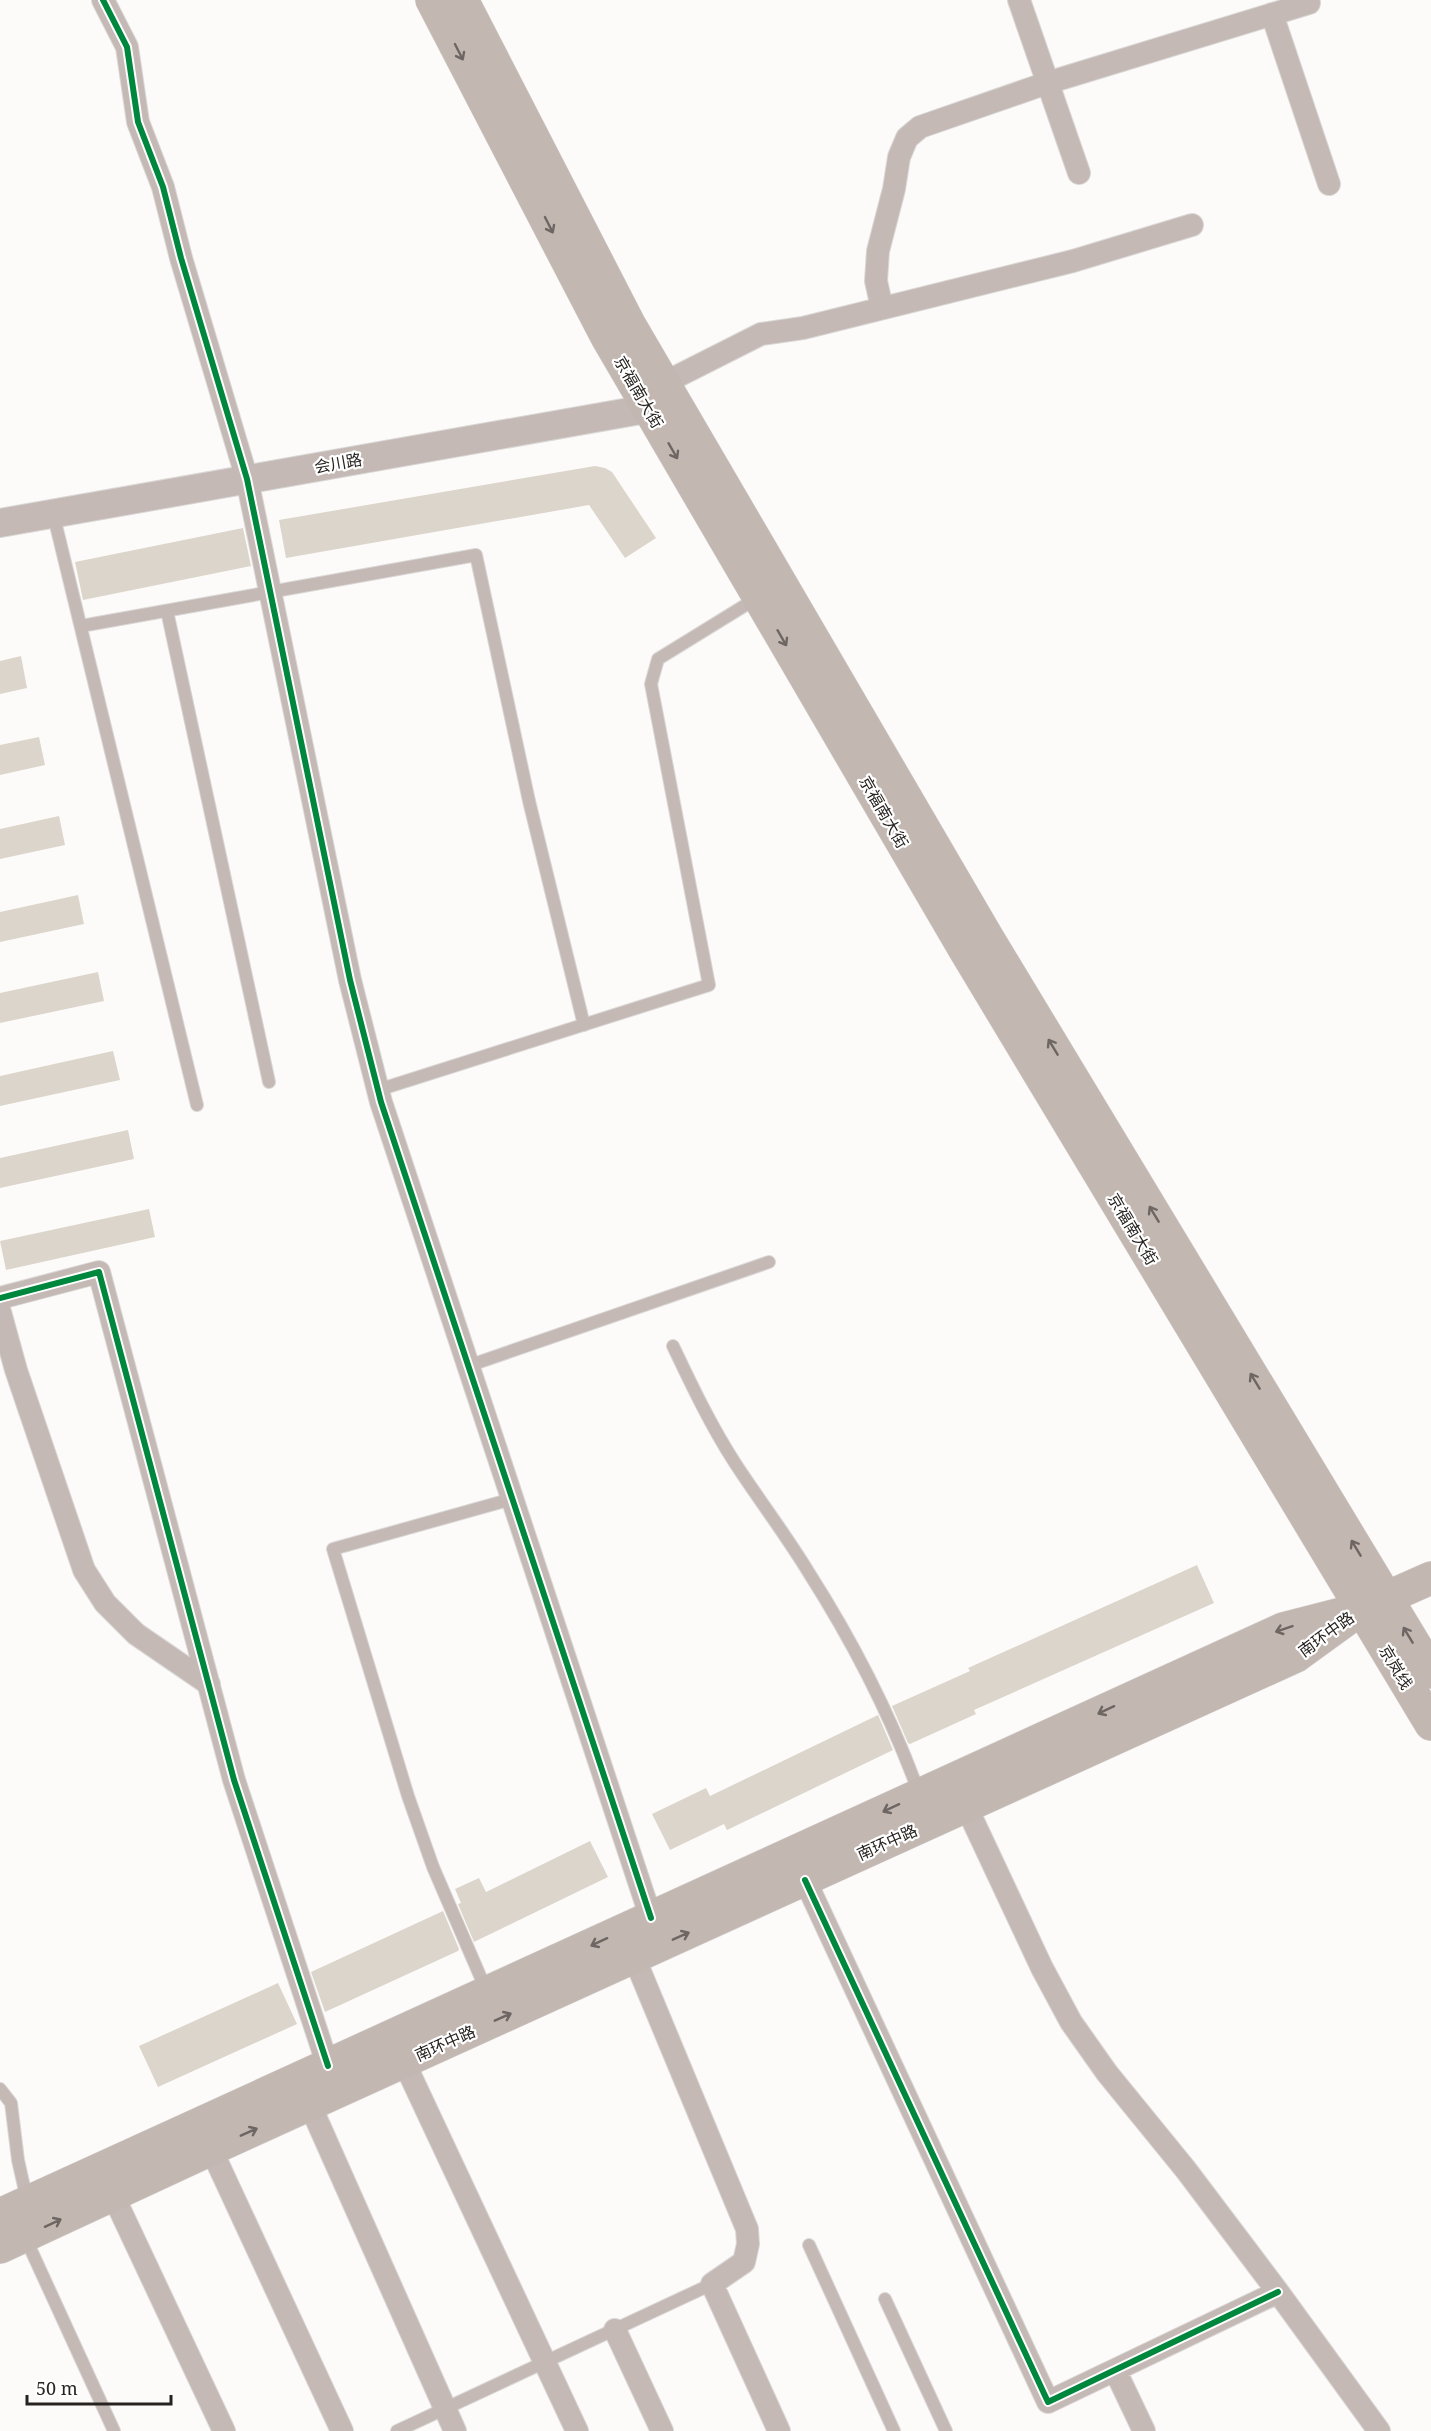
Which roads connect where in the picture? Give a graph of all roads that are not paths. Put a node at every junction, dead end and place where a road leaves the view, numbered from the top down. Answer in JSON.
{"nodes":[{"id":1,"x":103,"y":0,"type":"edge"},
{"id":2,"x":432,"y":0,"type":"edge"},
{"id":3,"x":462,"y":0,"type":"edge"},
{"id":4,"x":1019,"y":0,"type":"edge"},
{"id":5,"x":1310,"y":3,"type":"dead end"},
{"id":6,"x":1272,"y":14,"type":"junction"},
{"id":7,"x":1047,"y":83,"type":"junction"},
{"id":8,"x":1079,"y":173,"type":"dead end"},
{"id":9,"x":1329,"y":184,"type":"dead end"},
{"id":10,"x":1192,"y":225,"type":"dead end"},
{"id":11,"x":882,"y":308,"type":"junction"},
{"id":12,"x":662,"y":398,"type":"junction"},
{"id":13,"x":247,"y":479,"type":"junction"},
{"id":14,"x":53,"y":513,"type":"junction"},
{"id":15,"x":0,"y":523,"type":"edge"},
{"id":16,"x":270,"y":592,"type":"junction"},
{"id":17,"x":759,"y":597,"type":"junction"},
{"id":18,"x":166,"y":611,"type":"junction"},
{"id":19,"x":81,"y":626,"type":"junction"},
{"id":20,"x":584,"y":1025,"type":"junction"},
{"id":21,"x":269,"y":1082,"type":"dead end"},
{"id":22,"x":378,"y":1090,"type":"junction"},
{"id":23,"x":197,"y":1105,"type":"dead end"},
{"id":24,"x":769,"y":1262,"type":"dead end"},
{"id":25,"x":0,"y":1298,"type":"edge"},
{"id":26,"x":0,"y":1312,"type":"edge"},
{"id":27,"x":673,"y":1346,"type":"dead end"},
{"id":28,"x":468,"y":1366,"type":"junction"},
{"id":29,"x":512,"y":1499,"type":"junction"},
{"id":30,"x":1431,"y":1578,"type":"edge"},
{"id":31,"x":1373,"y":1604,"type":"junction"},
{"id":32,"x":1431,"y":1672,"type":"edge"},
{"id":33,"x":209,"y":1684,"type":"junction"},
{"id":34,"x":1431,"y":1724,"type":"edge"},
{"id":35,"x":920,"y":1795,"type":"junction"},
{"id":36,"x":966,"y":1806,"type":"junction"},
{"id":37,"x":805,"y":1880,"type":"junction"},
{"id":38,"x":651,"y":1918,"type":"junction"},
{"id":39,"x":634,"y":1957,"type":"junction"},
{"id":40,"x":487,"y":1993,"type":"junction"},
{"id":41,"x":404,"y":2062,"type":"junction"},
{"id":42,"x":328,"y":2066,"type":"junction"},
{"id":43,"x":0,"y":2089,"type":"edge"},
{"id":44,"x":310,"y":2104,"type":"junction"},
{"id":45,"x":211,"y":2149,"type":"junction"},
{"id":46,"x":113,"y":2195,"type":"junction"},
{"id":47,"x":14,"y":2209,"type":"edge"},
{"id":48,"x":12,"y":2242,"type":"edge"},
{"id":49,"x":809,"y":2245,"type":"dead end"},
{"id":50,"x":712,"y":2284,"type":"junction"},
{"id":51,"x":1278,"y":2292,"type":"junction"},
{"id":52,"x":885,"y":2299,"type":"dead end"},
{"id":53,"x":615,"y":2330,"type":"junction"},
{"id":54,"x":545,"y":2362,"type":"junction"},
{"id":55,"x":1115,"y":2370,"type":"junction"},
{"id":56,"x":446,"y":2409,"type":"junction"},
{"id":57,"x":114,"y":2431,"type":"edge"},
{"id":58,"x":224,"y":2431,"type":"edge"},
{"id":59,"x":342,"y":2431,"type":"edge"},
{"id":60,"x":397,"y":2431,"type":"edge"},
{"id":61,"x":456,"y":2431,"type":"edge"},
{"id":62,"x":577,"y":2431,"type":"edge"},
{"id":63,"x":662,"y":2431,"type":"edge"},
{"id":64,"x":779,"y":2431,"type":"edge"},
{"id":65,"x":894,"y":2431,"type":"edge"},
{"id":66,"x":946,"y":2431,"type":"edge"},
{"id":67,"x":1144,"y":2431,"type":"edge"},
{"id":68,"x":1378,"y":2431,"type":"edge"}],
"edges":[{"from":1,"to":13,"type":"street"},
{"from":2,"to":12,"type":"highway","name":"京福南大街","one_way":true},
{"from":3,"to":12,"type":"highway","name":"京福南大街"},
{"from":4,"to":7,"type":"street"},
{"from":5,"to":6,"type":"street"},
{"from":6,"to":7,"type":"street"},
{"from":6,"to":9,"type":"street"},
{"from":7,"to":8,"type":"street"},
{"from":7,"to":11,"type":"street"},
{"from":10,"to":11,"type":"street"},
{"from":11,"to":12,"type":"street"},
{"from":12,"to":13,"type":"street","name":"会川路"},
{"from":12,"to":17,"type":"highway","name":"京福南大街","one_way":true},
{"from":31,"to":12,"type":"highway","name":"京福南大街","one_way":true},
{"from":13,"to":14,"type":"street","name":"会川路"},
{"from":13,"to":16,"type":"street"},
{"from":14,"to":15,"type":"street","name":"会川路"},
{"from":14,"to":19,"type":"lane"},
{"from":16,"to":18,"type":"lane"},
{"from":16,"to":20,"type":"lane"},
{"from":16,"to":22,"type":"street"},
{"from":17,"to":20,"type":"lane"},
{"from":17,"to":31,"type":"highway","name":"京福南大街","one_way":true},
{"from":18,"to":19,"type":"lane"},
{"from":18,"to":21,"type":"lane"},
{"from":19,"to":23,"type":"lane"},
{"from":20,"to":22,"type":"lane"},
{"from":22,"to":28,"type":"street"},
{"from":24,"to":28,"type":"lane"},
{"from":25,"to":33,"type":"street"},
{"from":26,"to":33,"type":"street"},
{"from":27,"to":35,"type":"lane"},
{"from":28,"to":29,"type":"street"},
{"from":29,"to":38,"type":"street"},
{"from":29,"to":40,"type":"lane"},
{"from":30,"to":31,"type":"highway"},
{"from":32,"to":31,"type":"highway","name":"京岚线","one_way":true},
{"from":31,"to":34,"type":"highway","name":"京岚线"},
{"from":31,"to":35,"type":"highway","name":"南环中路","one_way":true},
{"from":31,"to":36,"type":"highway","name":"南环中路"},
{"from":33,"to":42,"type":"street"},
{"from":35,"to":38,"type":"highway","name":"南环中路","one_way":true},
{"from":36,"to":37,"type":"highway","name":"南环中路"},
{"from":36,"to":51,"type":"street"},
{"from":39,"to":37,"type":"highway","name":"南环中路","one_way":true},
{"from":37,"to":55,"type":"street"},
{"from":38,"to":40,"type":"highway","name":"南环中路","one_way":true},
{"from":41,"to":39,"type":"highway","name":"南环中路","one_way":true},
{"from":39,"to":50,"type":"street"},
{"from":40,"to":42,"type":"highway","name":"南环中路"},
{"from":41,"to":44,"type":"highway","name":"南环中路"},
{"from":41,"to":54,"type":"street"},
{"from":42,"to":47,"type":"highway","name":"南环中路"},
{"from":43,"to":47,"type":"lane"},
{"from":45,"to":44,"type":"highway","name":"南环中路","one_way":true},
{"from":44,"to":56,"type":"street"},
{"from":45,"to":46,"type":"highway","name":"南环中路"},
{"from":45,"to":59,"type":"street"},
{"from":48,"to":46,"type":"highway","name":"南环中路","one_way":true},
{"from":46,"to":58,"type":"street"},
{"from":48,"to":57,"type":"lane"},
{"from":49,"to":65,"type":"lane"},
{"from":50,"to":53,"type":"lane"},
{"from":50,"to":64,"type":"street"},
{"from":51,"to":55,"type":"street"},
{"from":51,"to":68,"type":"street"},
{"from":52,"to":66,"type":"lane"},
{"from":53,"to":54,"type":"lane"},
{"from":53,"to":63,"type":"street"},
{"from":54,"to":56,"type":"lane"},
{"from":54,"to":62,"type":"street"},
{"from":55,"to":67,"type":"street"},
{"from":56,"to":60,"type":"lane"},
{"from":56,"to":61,"type":"street"}]}
